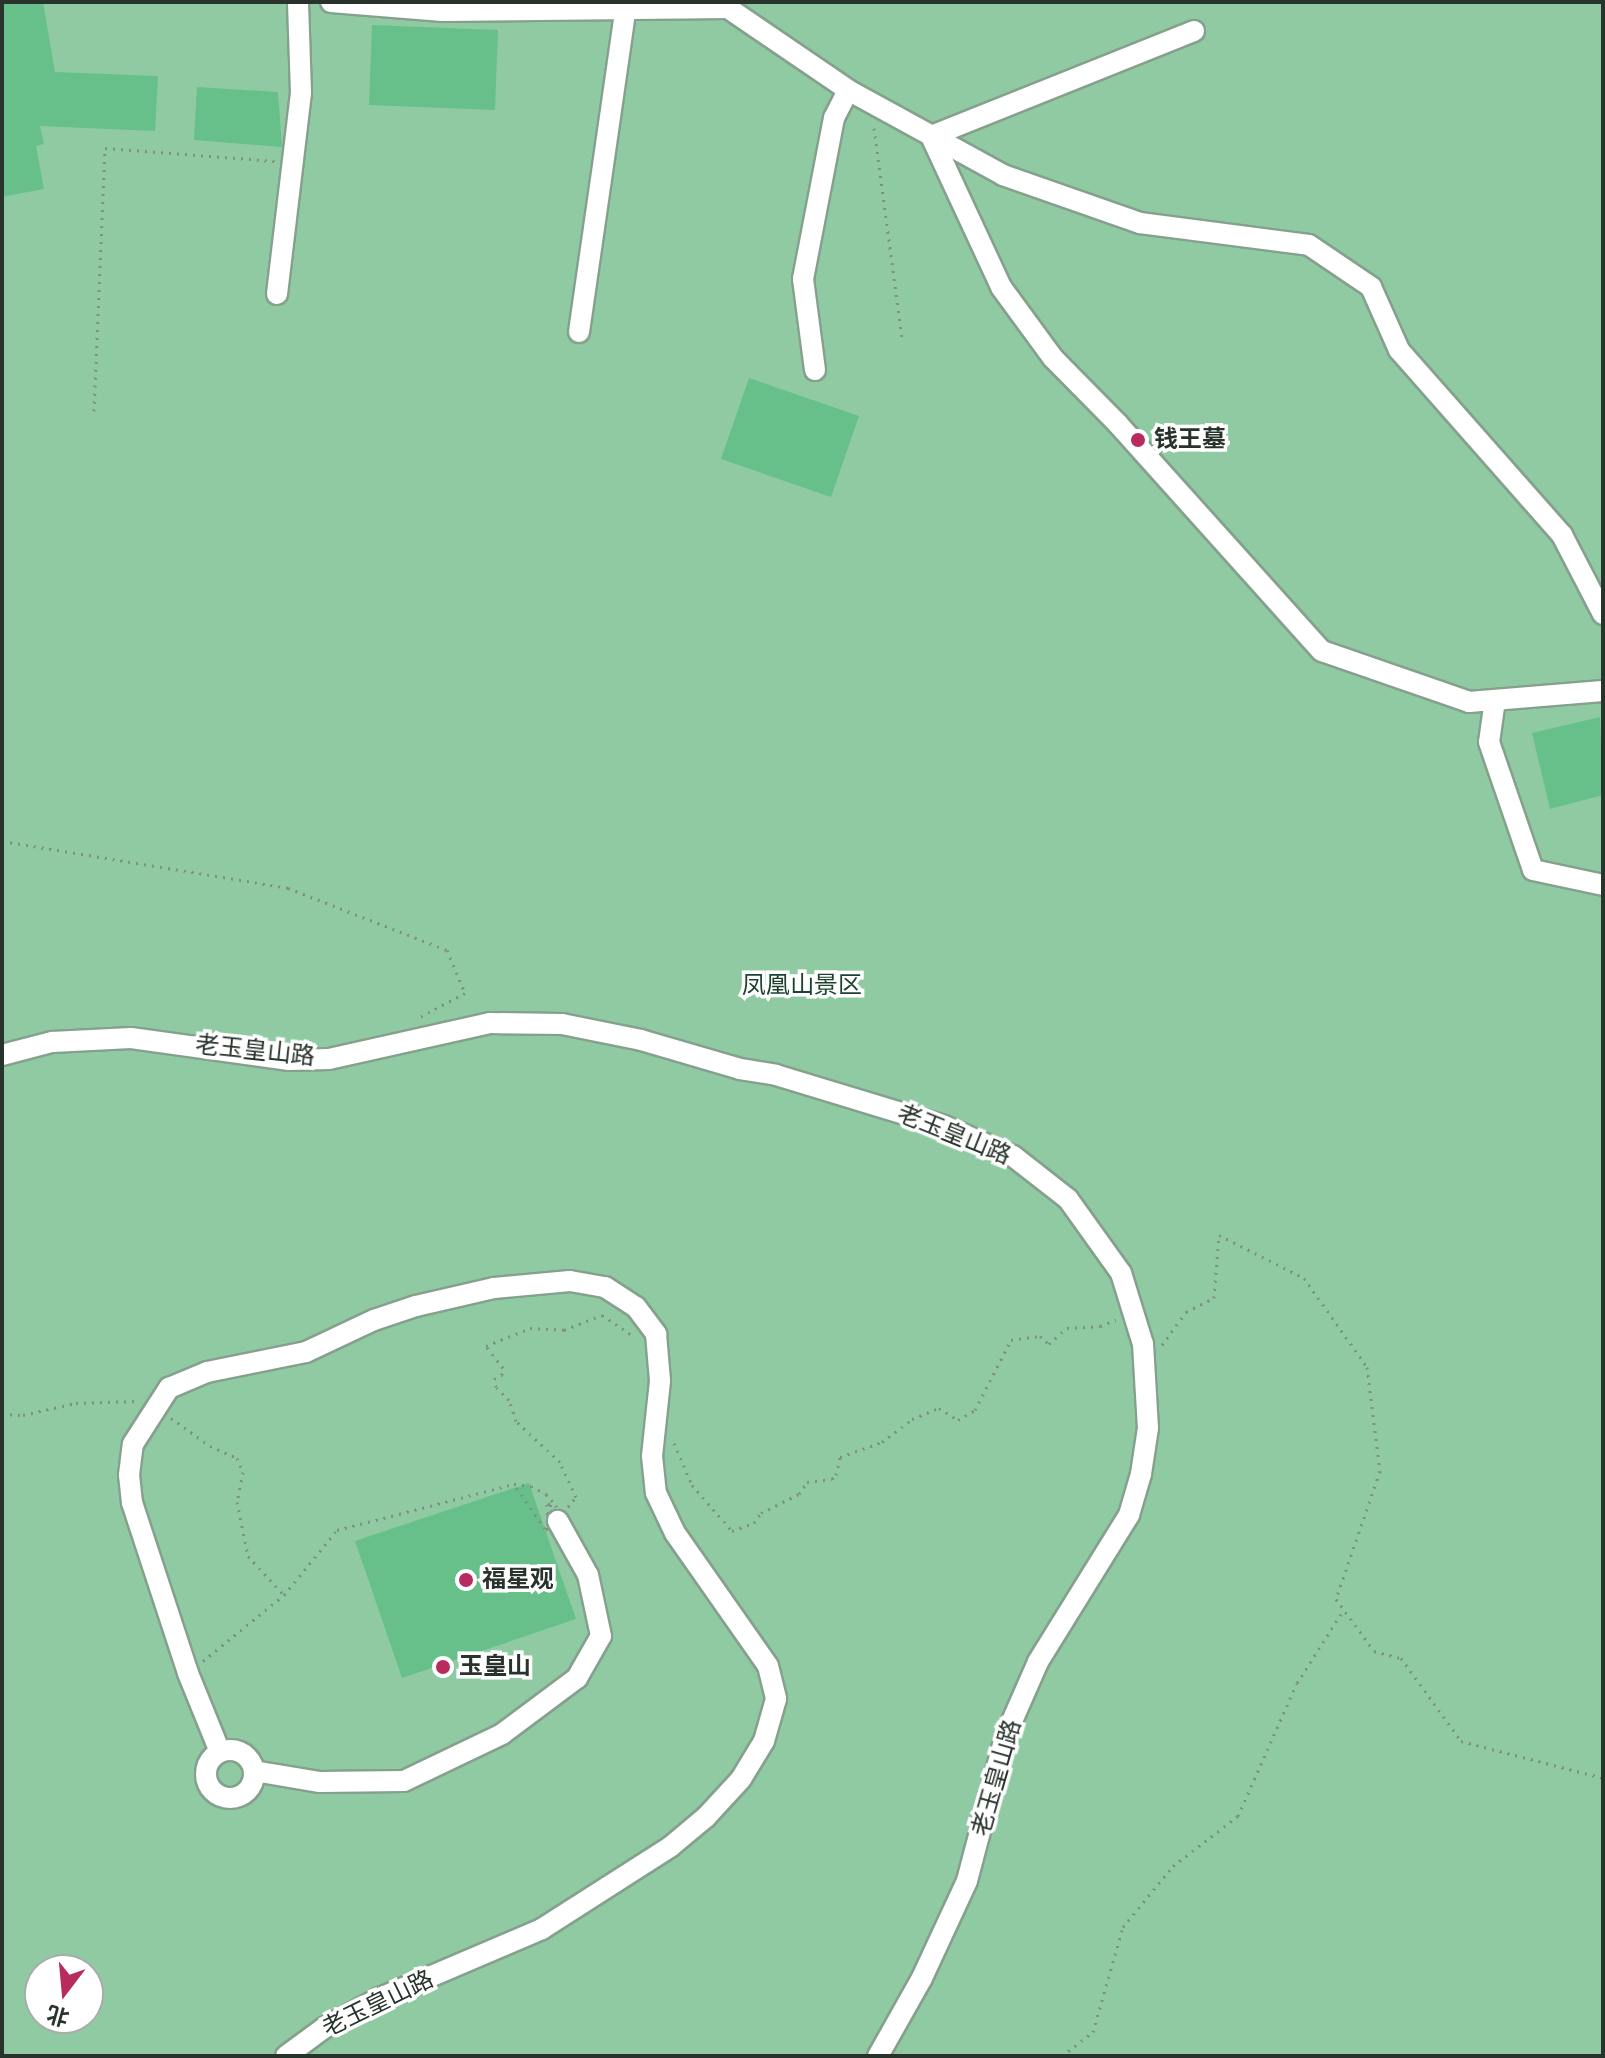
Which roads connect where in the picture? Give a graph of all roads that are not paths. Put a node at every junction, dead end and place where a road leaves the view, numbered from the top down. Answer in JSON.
{"nodes":[{"id":1,"x":298,"y":2,"type":"edge"},
{"id":2,"x":331,"y":2,"type":"edge"},
{"id":3,"x":625,"y":11,"type":"junction"},
{"id":4,"x":1194,"y":31,"type":"dead end"},
{"id":5,"x":848,"y":90,"type":"junction"},
{"id":6,"x":931,"y":136,"type":"junction"},
{"id":7,"x":277,"y":294,"type":"dead end"},
{"id":8,"x":579,"y":332,"type":"dead end"},
{"id":9,"x":815,"y":370,"type":"dead end"},
{"id":10,"x":1603,"y":614,"type":"edge"},
{"id":11,"x":1603,"y":691,"type":"edge"},
{"id":12,"x":1495,"y":700,"type":"junction"},
{"id":13,"x":1603,"y":885,"type":"edge"},
{"id":14,"x":2,"y":1055,"type":"edge"},
{"id":15,"x":558,"y":1521,"type":"road end"},
{"id":16,"x":220,"y":1752,"type":"junction"},
{"id":17,"x":254,"y":1771,"type":"junction"},
{"id":18,"x":286,"y":2056,"type":"edge"},
{"id":19,"x":878,"y":2056,"type":"edge"}],
"edges":[{"from":1,"to":7,"type":"street"},
{"from":2,"to":3,"type":"street"},
{"from":3,"to":5,"type":"street"},
{"from":3,"to":8,"type":"street"},
{"from":4,"to":6,"type":"street"},
{"from":5,"to":6,"type":"street"},
{"from":5,"to":9,"type":"street"},
{"from":6,"to":10,"type":"street"},
{"from":6,"to":12,"type":"street"},
{"from":11,"to":12,"type":"street"},
{"from":12,"to":13,"type":"street"},
{"from":14,"to":19,"type":"street","name":"老玉皇山路"},
{"from":15,"to":17,"type":"street"},
{"from":16,"to":17,"type":"street"},
{"from":16,"to":17,"type":"street"},
{"from":16,"to":18,"type":"street","name":"老玉皇山路"}]}
